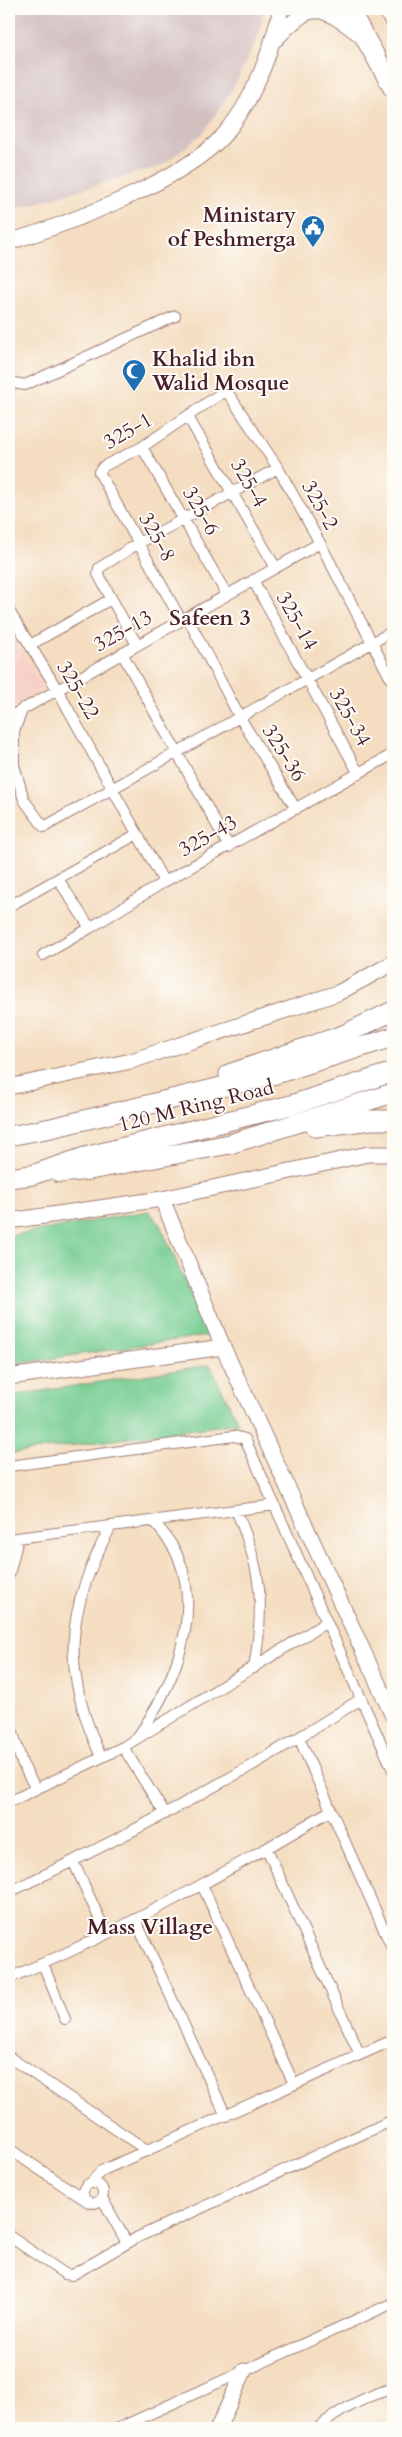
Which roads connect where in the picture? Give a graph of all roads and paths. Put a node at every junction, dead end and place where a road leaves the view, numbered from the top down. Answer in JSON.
{"nodes":[{"id":1,"x":280,"y":9,"type":"edge"},
{"id":2,"x":349,"y":9,"type":"edge"},
{"id":3,"x":388,"y":9,"type":"edge"},
{"id":4,"x":393,"y":18,"type":"edge"},
{"id":5,"x":366,"y":39,"type":"junction"},
{"id":6,"x":272,"y":44,"type":"junction"},
{"id":7,"x":393,"y":88,"type":"edge"},
{"id":8,"x":9,"y":242,"type":"edge"},
{"id":9,"x":175,"y":316,"type":"dead end"},
{"id":10,"x":9,"y":382,"type":"edge"},
{"id":11,"x":226,"y":390,"type":"joint"},
{"id":12,"x":188,"y":417,"type":"junction"},
{"id":13,"x":142,"y":447,"type":"junction"},
{"id":14,"x":278,"y":468,"type":"junction"},
{"id":15,"x":99,"y":472,"type":"joint"},
{"id":16,"x":233,"y":492,"type":"junction"},
{"id":17,"x":184,"y":518,"type":"junction"},
{"id":18,"x":139,"y":542,"type":"junction"},
{"id":19,"x":320,"y":543,"type":"junction"},
{"id":20,"x":276,"y":568,"type":"junction"},
{"id":21,"x":253,"y":580,"type":"junction"},
{"id":22,"x":227,"y":595,"type":"junction"},
{"id":23,"x":111,"y":599,"type":"junction"},
{"id":24,"x":9,"y":611,"type":"edge"},
{"id":25,"x":184,"y":619,"type":"junction"},
{"id":26,"x":393,"y":631,"type":"edge"},
{"id":27,"x":372,"y":643,"type":"junction"},
{"id":28,"x":30,"y":645,"type":"junction"},
{"id":29,"x":137,"y":645,"type":"junction"},
{"id":30,"x":122,"y":653,"type":"junction"},
{"id":31,"x":307,"y":679,"type":"junction"},
{"id":32,"x":393,"y":683,"type":"edge"},
{"id":33,"x":57,"y":689,"type":"junction"},
{"id":34,"x":23,"y":708,"type":"junction"},
{"id":35,"x":239,"y":716,"type":"junction"},
{"id":36,"x":9,"y":717,"type":"edge"},
{"id":37,"x":176,"y":753,"type":"junction"},
{"id":38,"x":393,"y":754,"type":"edge"},
{"id":39,"x":359,"y":774,"type":"junction"},
{"id":40,"x":112,"y":789,"type":"junction"},
{"id":41,"x":296,"y":809,"type":"junction"},
{"id":42,"x":136,"y":834,"type":"junction"},
{"id":43,"x":229,"y":847,"type":"junction"},
{"id":44,"x":58,"y":879,"type":"junction"},
{"id":45,"x":164,"y":882,"type":"junction"},
{"id":46,"x":13,"y":904,"type":"dead end"},
{"id":47,"x":90,"y":928,"type":"junction"},
{"id":48,"x":43,"y":955,"type":"dead end"},
{"id":49,"x":393,"y":963,"type":"edge"},
{"id":50,"x":393,"y":1011,"type":"edge"},
{"id":51,"x":393,"y":1033,"type":"edge"},
{"id":52,"x":393,"y":1037,"type":"edge"},
{"id":53,"x":356,"y":1049,"type":"junction"},
{"id":54,"x":393,"y":1072,"type":"edge"},
{"id":55,"x":9,"y":1087,"type":"edge"},
{"id":56,"x":393,"y":1093,"type":"edge"},
{"id":57,"x":393,"y":1120,"type":"edge"},
{"id":58,"x":50,"y":1128,"type":"junction"},
{"id":59,"x":9,"y":1136,"type":"edge"},
{"id":60,"x":239,"y":1142,"type":"junction"},
{"id":61,"x":393,"y":1154,"type":"edge"},
{"id":62,"x":32,"y":1175,"type":"junction"},
{"id":63,"x":9,"y":1178,"type":"edge"},
{"id":64,"x":162,"y":1199,"type":"junction"},
{"id":65,"x":9,"y":1221,"type":"edge"},
{"id":66,"x":223,"y":1347,"type":"junction"},
{"id":67,"x":9,"y":1377,"type":"edge"},
{"id":68,"x":9,"y":1466,"type":"edge"},
{"id":69,"x":275,"y":1505,"type":"junction"},
{"id":70,"x":236,"y":1510,"type":"junction"},
{"id":71,"x":153,"y":1520,"type":"junction"},
{"id":72,"x":111,"y":1526,"type":"junction"},
{"id":73,"x":14,"y":1538,"type":"edge"},
{"id":74,"x":9,"y":1575,"type":"edge"},
{"id":75,"x":327,"y":1622,"type":"junction"},
{"id":76,"x":254,"y":1668,"type":"junction"},
{"id":77,"x":361,"y":1699,"type":"junction"},
{"id":78,"x":393,"y":1716,"type":"edge"},
{"id":79,"x":9,"y":1720,"type":"edge"},
{"id":80,"x":138,"y":1738,"type":"junction"},
{"id":81,"x":299,"y":1738,"type":"junction"},
{"id":82,"x":123,"y":1747,"type":"junction"},
{"id":83,"x":102,"y":1757,"type":"junction"},
{"id":84,"x":393,"y":1770,"type":"edge"},
{"id":85,"x":36,"y":1789,"type":"junction"},
{"id":86,"x":9,"y":1802,"type":"edge"},
{"id":87,"x":330,"y":1811,"type":"junction"},
{"id":88,"x":165,"y":1814,"type":"junction"},
{"id":89,"x":267,"y":1848,"type":"junction"},
{"id":90,"x":73,"y":1861,"type":"junction"},
{"id":91,"x":202,"y":1885,"type":"junction"},
{"id":92,"x":9,"y":1892,"type":"edge"},
{"id":93,"x":135,"y":1919,"type":"junction"},
{"id":94,"x":389,"y":1928,"type":"edge"},
{"id":95,"x":106,"y":1933,"type":"junction"},
{"id":96,"x":393,"y":1950,"type":"edge"},
{"id":97,"x":43,"y":1964,"type":"junction"},
{"id":98,"x":9,"y":1978,"type":"edge"},
{"id":99,"x":65,"y":2019,"type":"dead end"},
{"id":100,"x":393,"y":2040,"type":"edge"},
{"id":101,"x":360,"y":2055,"type":"junction"},
{"id":102,"x":9,"y":2057,"type":"edge"},
{"id":103,"x":294,"y":2084,"type":"junction"},
{"id":104,"x":226,"y":2116,"type":"junction"},
{"id":105,"x":393,"y":2120,"type":"edge"},
{"id":106,"x":9,"y":2149,"type":"edge"},
{"id":107,"x":148,"y":2151,"type":"junction"},
{"id":108,"x":91,"y":2183,"type":"junction"},
{"id":109,"x":102,"y":2198,"type":"junction"},
{"id":110,"x":84,"y":2199,"type":"junction"},
{"id":111,"x":9,"y":2236,"type":"edge"},
{"id":112,"x":127,"y":2243,"type":"junction"},
{"id":113,"x":393,"y":2303,"type":"edge"},
{"id":114,"x":238,"y":2374,"type":"junction"},
{"id":115,"x":393,"y":2388,"type":"edge"},
{"id":116,"x":118,"y":2428,"type":"edge"},
{"id":117,"x":208,"y":2428,"type":"edge"},
{"id":118,"x":218,"y":2428,"type":"edge"},
{"id":119,"x":318,"y":2428,"type":"edge"}],
"edges":[{"from":1,"to":6,"type":"street"},
{"from":2,"to":5,"type":"highway"},
{"from":3,"to":4,"type":"highway"},
{"from":5,"to":6,"type":"street"},
{"from":5,"to":7,"type":"highway"},
{"from":6,"to":8,"type":"street"},
{"from":9,"to":10,"type":"street"},
{"from":11,"to":12,"type":"street","name":"325-1"},
{"from":11,"to":14,"type":"street","name":"325-2"},
{"from":12,"to":13,"type":"street","name":"325-1"},
{"from":12,"to":16,"type":"street","name":"325-4"},
{"from":13,"to":15,"type":"street","name":"325-1"},
{"from":13,"to":17,"type":"street","name":"325-6"},
{"from":14,"to":16,"type":"street"},
{"from":14,"to":19,"type":"street","name":"325-2"},
{"from":15,"to":18,"type":"street","name":"325-8"},
{"from":16,"to":17,"type":"street"},
{"from":16,"to":20,"type":"street","name":"325-4"},
{"from":17,"to":18,"type":"street"},
{"from":17,"to":22,"type":"street","name":"325-6"},
{"from":18,"to":23,"type":"street"},
{"from":18,"to":25,"type":"street","name":"325-8"},
{"from":19,"to":20,"type":"street","name":"325-13"},
{"from":19,"to":27,"type":"street","name":"325-2"},
{"from":20,"to":21,"type":"street","name":"325-13"},
{"from":21,"to":22,"type":"street","name":"325-13"},
{"from":21,"to":31,"type":"street","name":"325-14"},
{"from":22,"to":25,"type":"street","name":"325-13"},
{"from":23,"to":28,"type":"street"},
{"from":23,"to":29,"type":"street"},
{"from":24,"to":28,"type":"street","name":"325-22"},
{"from":25,"to":29,"type":"street","name":"325-13"},
{"from":25,"to":35,"type":"street","name":"325-8"},
{"from":26,"to":27,"type":"street"},
{"from":27,"to":31,"type":"street"},
{"from":27,"to":32,"type":"street","name":"325-2"},
{"from":28,"to":33,"type":"street","name":"325-22"},
{"from":29,"to":30,"type":"street","name":"325-13"},
{"from":30,"to":33,"type":"street","name":"325-13"},
{"from":30,"to":37,"type":"street"},
{"from":31,"to":35,"type":"street"},
{"from":31,"to":39,"type":"street","name":"325-34"},
{"from":33,"to":34,"type":"street","name":"325-13"},
{"from":33,"to":40,"type":"street","name":"325-22"},
{"from":34,"to":36,"type":"street","name":"325-13"},
{"from":34,"to":40,"type":"street"},
{"from":35,"to":37,"type":"street"},
{"from":35,"to":41,"type":"street","name":"325-36"},
{"from":37,"to":40,"type":"street"},
{"from":37,"to":43,"type":"street"},
{"from":38,"to":39,"type":"street","name":"325-43"},
{"from":39,"to":41,"type":"street","name":"325-43"},
{"from":40,"to":42,"type":"street","name":"325-22"},
{"from":41,"to":43,"type":"street","name":"325-43"},
{"from":42,"to":44,"type":"street"},
{"from":42,"to":45,"type":"street","name":"325-22"},
{"from":43,"to":45,"type":"street","name":"325-43"},
{"from":44,"to":46,"type":"street"},
{"from":44,"to":47,"type":"street"},
{"from":45,"to":47,"type":"street","name":"325-43"},
{"from":47,"to":48,"type":"street","name":"325-43"},
{"from":49,"to":55,"type":"street"},
{"from":50,"to":58,"type":"highway"},
{"from":51,"to":53,"type":"highway"},
{"from":52,"to":53,"type":"highway","name":"120 M Ring Road"},
{"from":53,"to":58,"type":"highway","name":"120 M Ring Road"},
{"from":54,"to":62,"type":"highway","name":"120 M Ring Road"},
{"from":56,"to":60,"type":"highway"},
{"from":57,"to":60,"type":"highway"},
{"from":58,"to":59,"type":"highway","name":"120 M Ring Road"},
{"from":60,"to":62,"type":"highway"},
{"from":61,"to":64,"type":"street"},
{"from":62,"to":63,"type":"highway","name":"120 M Ring Road"},
{"from":64,"to":65,"type":"street"},
{"from":64,"to":66,"type":"street"},
{"from":66,"to":67,"type":"street"},
{"from":66,"to":78,"type":"street"},
{"from":68,"to":69,"type":"street"},
{"from":69,"to":70,"type":"street"},
{"from":69,"to":75,"type":"street"},
{"from":70,"to":71,"type":"street"},
{"from":70,"to":76,"type":"street"},
{"from":71,"to":72,"type":"street"},
{"from":71,"to":80,"type":"street"},
{"from":72,"to":73,"type":"street"},
{"from":72,"to":83,"type":"street"},
{"from":73,"to":74,"type":"street"},
{"from":75,"to":76,"type":"street"},
{"from":75,"to":77,"type":"street"},
{"from":76,"to":80,"type":"street"},
{"from":77,"to":81,"type":"street"},
{"from":77,"to":84,"type":"street"},
{"from":79,"to":85,"type":"street"},
{"from":80,"to":82,"type":"street"},
{"from":81,"to":87,"type":"street"},
{"from":81,"to":88,"type":"street"},
{"from":82,"to":83,"type":"street"},
{"from":82,"to":88,"type":"street"},
{"from":83,"to":85,"type":"street"},
{"from":85,"to":86,"type":"street"},
{"from":87,"to":89,"type":"street"},
{"from":87,"to":94,"type":"street"},
{"from":88,"to":90,"type":"street"},
{"from":89,"to":91,"type":"street"},
{"from":89,"to":101,"type":"street"},
{"from":90,"to":92,"type":"street"},
{"from":90,"to":95,"type":"street"},
{"from":91,"to":93,"type":"street"},
{"from":91,"to":103,"type":"street"},
{"from":93,"to":95,"type":"street"},
{"from":93,"to":104,"type":"street"},
{"from":94,"to":96,"type":"street"},
{"from":95,"to":97,"type":"street"},
{"from":97,"to":98,"type":"street"},
{"from":97,"to":99,"type":"street"},
{"from":100,"to":101,"type":"street"},
{"from":101,"to":103,"type":"street"},
{"from":102,"to":107,"type":"street"},
{"from":103,"to":104,"type":"street"},
{"from":104,"to":107,"type":"street"},
{"from":105,"to":112,"type":"street"},
{"from":106,"to":110,"type":"street"},
{"from":107,"to":108,"type":"street"},
{"from":108,"to":109,"type":"street"},
{"from":108,"to":110,"type":"street"},
{"from":109,"to":110,"type":"street"},
{"from":109,"to":112,"type":"street"},
{"from":111,"to":112,"type":"street"},
{"from":113,"to":114,"type":"street"},
{"from":114,"to":116,"type":"street"},
{"from":114,"to":117,"type":"street"},
{"from":114,"to":118,"type":"street"},
{"from":115,"to":119,"type":"street"}]}
